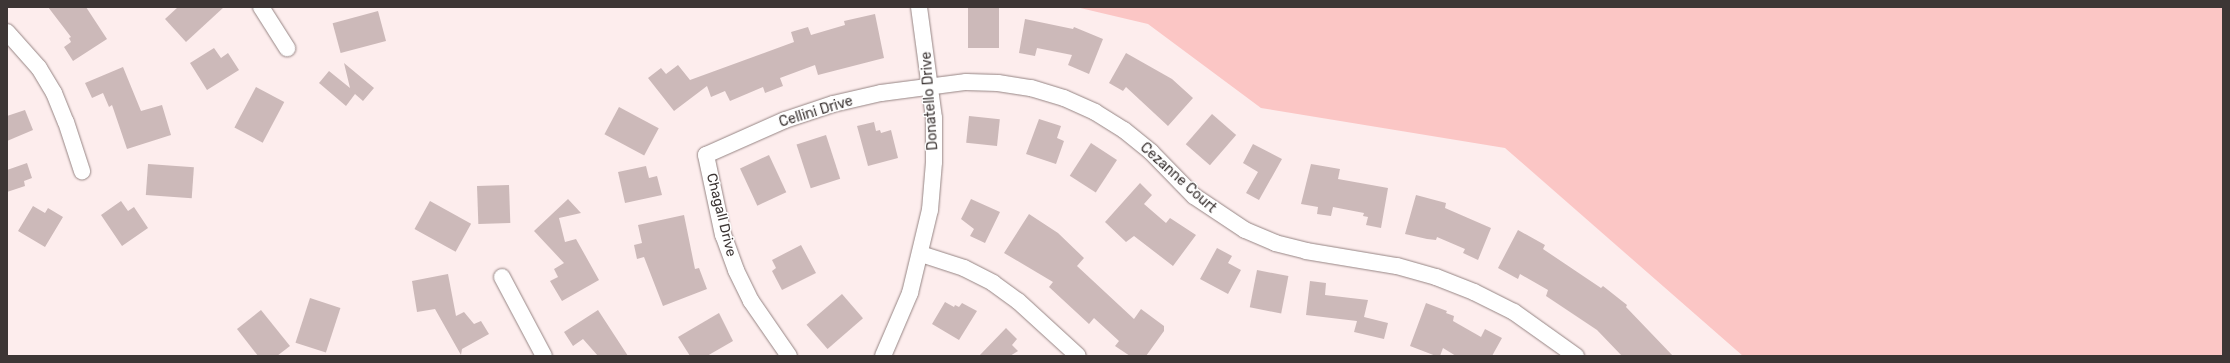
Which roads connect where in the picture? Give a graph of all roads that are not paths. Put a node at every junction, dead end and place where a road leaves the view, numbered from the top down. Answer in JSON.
{"nodes":[{"id":1,"x":261,"y":7,"type":"edge"},
{"id":2,"x":919,"y":7,"type":"edge"},
{"id":3,"x":7,"y":32,"type":"edge"},
{"id":4,"x":287,"y":48,"type":"dead end"},
{"id":5,"x":931,"y":85,"type":"junction"},
{"id":6,"x":706,"y":155,"type":"joint"},
{"id":7,"x":82,"y":171,"type":"dead end"},
{"id":8,"x":921,"y":254,"type":"junction"},
{"id":9,"x":502,"y":277,"type":"dead end"},
{"id":10,"x":544,"y":356,"type":"edge"},
{"id":11,"x":788,"y":356,"type":"edge"},
{"id":12,"x":883,"y":356,"type":"edge"},
{"id":13,"x":1078,"y":356,"type":"edge"},
{"id":14,"x":1576,"y":356,"type":"edge"}],
"edges":[{"from":1,"to":4,"type":"street"},
{"from":2,"to":5,"type":"street","name":"Donatello Drive"},
{"from":3,"to":7,"type":"street"},
{"from":5,"to":6,"type":"street","name":"Cellini Drive"},
{"from":5,"to":8,"type":"street","name":"Donatello Drive"},
{"from":5,"to":14,"type":"street","name":"Cezanne Court"},
{"from":6,"to":11,"type":"street","name":"Chagall Drive"},
{"from":8,"to":12,"type":"street","name":"Donatello Drive"},
{"from":8,"to":13,"type":"street"},
{"from":9,"to":10,"type":"street"}]}
